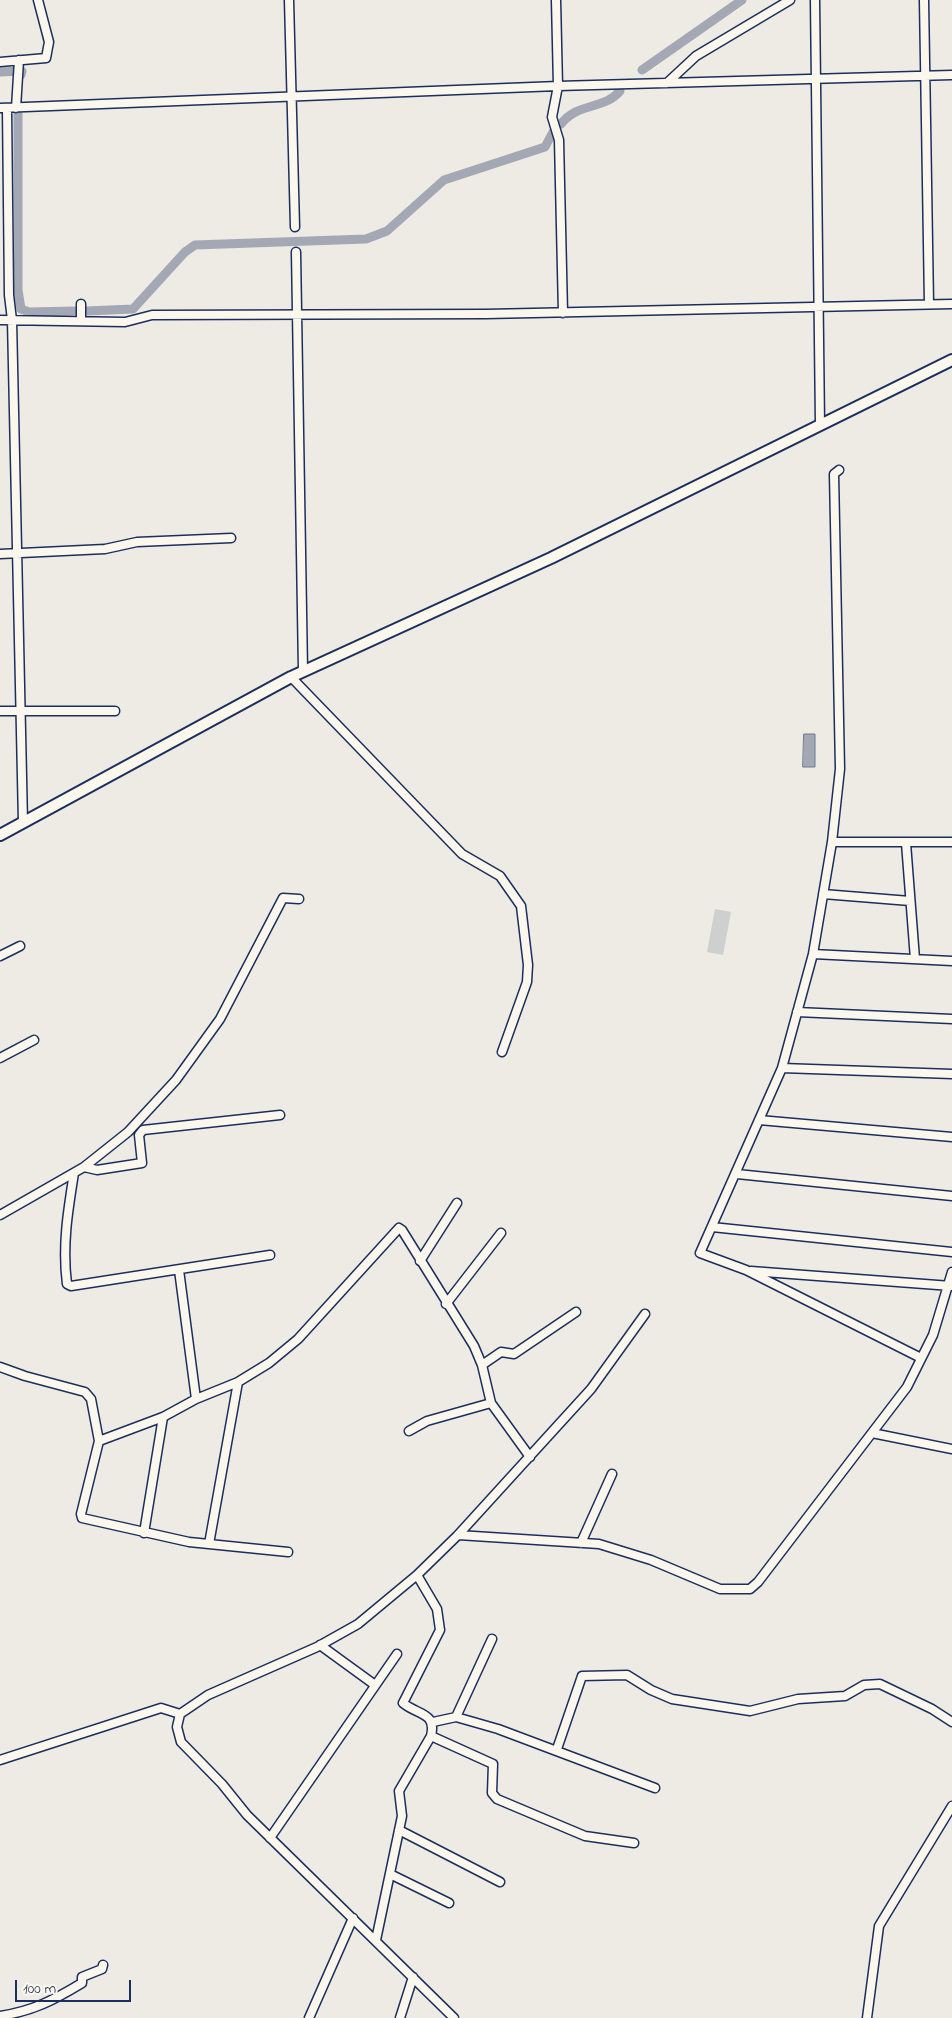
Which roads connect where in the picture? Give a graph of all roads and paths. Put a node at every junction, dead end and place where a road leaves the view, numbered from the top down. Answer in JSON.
{"nodes":[{"id":1,"x":38,"y":0,"type":"edge"},
{"id":2,"x":289,"y":0,"type":"edge"},
{"id":3,"x":556,"y":0,"type":"edge"},
{"id":4,"x":790,"y":0,"type":"edge"},
{"id":5,"x":815,"y":0,"type":"edge"},
{"id":6,"x":924,"y":0,"type":"edge"},
{"id":7,"x":0,"y":62,"type":"edge"},
{"id":8,"x":19,"y":63,"type":"junction"},
{"id":9,"x":952,"y":75,"type":"edge"},
{"id":10,"x":925,"y":76,"type":"junction"},
{"id":11,"x":816,"y":80,"type":"junction"},
{"id":12,"x":667,"y":83,"type":"junction"},
{"id":13,"x":558,"y":86,"type":"junction"},
{"id":14,"x":292,"y":96,"type":"junction"},
{"id":15,"x":8,"y":108,"type":"edge"},
{"id":16,"x":295,"y":228,"type":"dead end"},
{"id":17,"x":296,"y":252,"type":"dead end"},
{"id":18,"x":81,"y":304,"type":"dead end"},
{"id":19,"x":929,"y":304,"type":"junction"},
{"id":20,"x":952,"y":304,"type":"edge"},
{"id":21,"x":819,"y":308,"type":"junction"},
{"id":22,"x":563,"y":313,"type":"junction"},
{"id":23,"x":297,"y":315,"type":"junction"},
{"id":24,"x":0,"y":320,"type":"edge"},
{"id":25,"x":12,"y":320,"type":"junction"},
{"id":26,"x":81,"y":321,"type":"junction"},
{"id":27,"x":952,"y":360,"type":"edge"},
{"id":28,"x":820,"y":425,"type":"junction"},
{"id":29,"x":839,"y":470,"type":"dead end"},
{"id":30,"x":231,"y":538,"type":"dead end"},
{"id":31,"x":18,"y":553,"type":"junction"},
{"id":32,"x":0,"y":554,"type":"edge"},
{"id":33,"x":303,"y":671,"type":"junction"},
{"id":34,"x":290,"y":677,"type":"junction"},
{"id":35,"x":0,"y":711,"type":"edge"},
{"id":36,"x":20,"y":711,"type":"junction"},
{"id":37,"x":115,"y":711,"type":"dead end"},
{"id":38,"x":23,"y":823,"type":"junction"},
{"id":39,"x":0,"y":835,"type":"edge"},
{"id":40,"x":832,"y":842,"type":"junction"},
{"id":41,"x":952,"y":842,"type":"edge"},
{"id":42,"x":906,"y":843,"type":"junction"},
{"id":43,"x":823,"y":894,"type":"junction"},
{"id":44,"x":299,"y":899,"type":"dead end"},
{"id":45,"x":910,"y":901,"type":"junction"},
{"id":46,"x":20,"y":946,"type":"dead end"},
{"id":47,"x":812,"y":954,"type":"junction"},
{"id":48,"x":0,"y":956,"type":"edge"},
{"id":49,"x":914,"y":959,"type":"junction"},
{"id":50,"x":952,"y":961,"type":"edge"},
{"id":51,"x":797,"y":1012,"type":"junction"},
{"id":52,"x":952,"y":1019,"type":"edge"},
{"id":53,"x":34,"y":1040,"type":"dead end"},
{"id":54,"x":502,"y":1052,"type":"dead end"},
{"id":55,"x":0,"y":1058,"type":"edge"},
{"id":56,"x":782,"y":1068,"type":"junction"},
{"id":57,"x":952,"y":1074,"type":"edge"},
{"id":58,"x":280,"y":1115,"type":"dead end"},
{"id":59,"x":759,"y":1120,"type":"junction"},
{"id":60,"x":952,"y":1137,"type":"edge"},
{"id":61,"x":84,"y":1167,"type":"junction"},
{"id":62,"x":74,"y":1173,"type":"junction"},
{"id":63,"x":737,"y":1174,"type":"junction"},
{"id":64,"x":952,"y":1196,"type":"edge"},
{"id":65,"x":457,"y":1203,"type":"dead end"},
{"id":66,"x":0,"y":1215,"type":"edge"},
{"id":67,"x":712,"y":1227,"type":"junction"},
{"id":68,"x":501,"y":1233,"type":"dead end"},
{"id":69,"x":952,"y":1252,"type":"edge"},
{"id":70,"x":270,"y":1256,"type":"dead end"},
{"id":71,"x":420,"y":1261,"type":"junction"},
{"id":72,"x":179,"y":1270,"type":"junction"},
{"id":73,"x":746,"y":1270,"type":"junction"},
{"id":74,"x":952,"y":1272,"type":"edge"},
{"id":75,"x":950,"y":1286,"type":"edge"},
{"id":76,"x":446,"y":1304,"type":"junction"},
{"id":77,"x":576,"y":1312,"type":"dead end"},
{"id":78,"x":645,"y":1314,"type":"dead end"},
{"id":79,"x":922,"y":1358,"type":"junction"},
{"id":80,"x":482,"y":1364,"type":"junction"},
{"id":81,"x":0,"y":1367,"type":"edge"},
{"id":82,"x":238,"y":1382,"type":"junction"},
{"id":83,"x":196,"y":1399,"type":"junction"},
{"id":84,"x":490,"y":1403,"type":"junction"},
{"id":85,"x":163,"y":1417,"type":"junction"},
{"id":86,"x":409,"y":1431,"type":"dead end"},
{"id":87,"x":872,"y":1433,"type":"junction"},
{"id":88,"x":99,"y":1441,"type":"junction"},
{"id":89,"x":952,"y":1449,"type":"edge"},
{"id":90,"x":530,"y":1456,"type":"junction"},
{"id":91,"x":612,"y":1474,"type":"dead end"},
{"id":92,"x":144,"y":1533,"type":"junction"},
{"id":93,"x":458,"y":1535,"type":"junction"},
{"id":94,"x":581,"y":1543,"type":"junction"},
{"id":95,"x":209,"y":1544,"type":"junction"},
{"id":96,"x":288,"y":1552,"type":"dead end"},
{"id":97,"x":416,"y":1575,"type":"junction"},
{"id":98,"x":492,"y":1638,"type":"dead end"},
{"id":99,"x":320,"y":1645,"type":"junction"},
{"id":100,"x":397,"y":1654,"type":"dead end"},
{"id":101,"x":375,"y":1685,"type":"junction"},
{"id":102,"x":180,"y":1714,"type":"junction"},
{"id":103,"x":456,"y":1717,"type":"junction"},
{"id":104,"x":433,"y":1722,"type":"junction"},
{"id":105,"x":952,"y":1722,"type":"edge"},
{"id":106,"x":430,"y":1736,"type":"junction"},
{"id":107,"x":557,"y":1749,"type":"junction"},
{"id":108,"x":0,"y":1760,"type":"edge"},
{"id":109,"x":655,"y":1788,"type":"dead end"},
{"id":110,"x":952,"y":1806,"type":"edge"},
{"id":111,"x":399,"y":1830,"type":"junction"},
{"id":112,"x":270,"y":1838,"type":"junction"},
{"id":113,"x":634,"y":1843,"type":"dead end"},
{"id":114,"x":390,"y":1874,"type":"junction"},
{"id":115,"x":500,"y":1882,"type":"dead end"},
{"id":116,"x":449,"y":1903,"type":"dead end"},
{"id":117,"x":353,"y":1918,"type":"junction"},
{"id":118,"x":376,"y":1940,"type":"junction"},
{"id":119,"x":103,"y":1965,"type":"dead end"},
{"id":120,"x":413,"y":1977,"type":"junction"},
{"id":121,"x":0,"y":2016,"type":"edge"},
{"id":122,"x":310,"y":2018,"type":"edge"},
{"id":123,"x":400,"y":2018,"type":"edge"},
{"id":124,"x":454,"y":2018,"type":"edge"},
{"id":125,"x":867,"y":2018,"type":"edge"}],
"edges":[{"from":1,"to":8,"type":"street"},
{"from":2,"to":14,"type":"street"},
{"from":3,"to":13,"type":"street"},
{"from":4,"to":12,"type":"street"},
{"from":5,"to":11,"type":"street"},
{"from":6,"to":10,"type":"street"},
{"from":7,"to":8,"type":"street"},
{"from":8,"to":15,"type":"street"},
{"from":9,"to":10,"type":"street"},
{"from":10,"to":11,"type":"street"},
{"from":10,"to":19,"type":"street"},
{"from":11,"to":12,"type":"street"},
{"from":11,"to":21,"type":"street"},
{"from":12,"to":13,"type":"street"},
{"from":13,"to":14,"type":"street"},
{"from":13,"to":22,"type":"street"},
{"from":14,"to":15,"type":"street"},
{"from":14,"to":16,"type":"street"},
{"from":15,"to":25,"type":"street"},
{"from":17,"to":23,"type":"street"},
{"from":18,"to":26,"type":"street"},
{"from":19,"to":20,"type":"street"},
{"from":19,"to":21,"type":"street"},
{"from":21,"to":22,"type":"street"},
{"from":21,"to":28,"type":"street"},
{"from":22,"to":23,"type":"street"},
{"from":23,"to":26,"type":"street"},
{"from":23,"to":33,"type":"street"},
{"from":24,"to":25,"type":"street"},
{"from":25,"to":26,"type":"street"},
{"from":25,"to":31,"type":"street"},
{"from":27,"to":28,"type":"main road"},
{"from":28,"to":33,"type":"main road"},
{"from":29,"to":40,"type":"street"},
{"from":30,"to":31,"type":"street"},
{"from":31,"to":32,"type":"street"},
{"from":31,"to":36,"type":"street"},
{"from":33,"to":34,"type":"main road"},
{"from":34,"to":38,"type":"main road"},
{"from":34,"to":54,"type":"street"},
{"from":35,"to":36,"type":"street"},
{"from":36,"to":37,"type":"street"},
{"from":36,"to":38,"type":"street"},
{"from":38,"to":39,"type":"main road"},
{"from":40,"to":42,"type":"street"},
{"from":40,"to":43,"type":"street"},
{"from":41,"to":42,"type":"street"},
{"from":42,"to":45,"type":"street"},
{"from":43,"to":45,"type":"street"},
{"from":43,"to":47,"type":"street"},
{"from":44,"to":61,"type":"street"},
{"from":45,"to":49,"type":"street"},
{"from":46,"to":48,"type":"street"},
{"from":47,"to":49,"type":"street"},
{"from":47,"to":51,"type":"street"},
{"from":49,"to":50,"type":"street"},
{"from":51,"to":52,"type":"street"},
{"from":51,"to":56,"type":"street"},
{"from":53,"to":55,"type":"street"},
{"from":56,"to":57,"type":"street"},
{"from":56,"to":59,"type":"street"},
{"from":58,"to":61,"type":"street"},
{"from":59,"to":60,"type":"street"},
{"from":59,"to":63,"type":"street"},
{"from":61,"to":62,"type":"street"},
{"from":62,"to":66,"type":"street"},
{"from":62,"to":72,"type":"street"},
{"from":63,"to":64,"type":"street"},
{"from":63,"to":67,"type":"street"},
{"from":65,"to":71,"type":"street"},
{"from":67,"to":69,"type":"street"},
{"from":67,"to":73,"type":"street"},
{"from":68,"to":76,"type":"street"},
{"from":70,"to":72,"type":"street"},
{"from":71,"to":76,"type":"street"},
{"from":71,"to":82,"type":"street"},
{"from":72,"to":83,"type":"street"},
{"from":73,"to":75,"type":"street"},
{"from":73,"to":79,"type":"street"},
{"from":74,"to":75,"type":"street"},
{"from":75,"to":79,"type":"street"},
{"from":76,"to":80,"type":"street"},
{"from":77,"to":80,"type":"street"},
{"from":78,"to":90,"type":"street"},
{"from":79,"to":87,"type":"street"},
{"from":80,"to":84,"type":"street"},
{"from":81,"to":88,"type":"street"},
{"from":82,"to":83,"type":"street"},
{"from":82,"to":95,"type":"street"},
{"from":83,"to":85,"type":"street"},
{"from":84,"to":86,"type":"street"},
{"from":84,"to":90,"type":"street"},
{"from":85,"to":88,"type":"street"},
{"from":85,"to":92,"type":"street"},
{"from":87,"to":89,"type":"street"},
{"from":87,"to":94,"type":"street"},
{"from":88,"to":92,"type":"street"},
{"from":90,"to":93,"type":"street"},
{"from":91,"to":94,"type":"street"},
{"from":92,"to":95,"type":"street"},
{"from":93,"to":94,"type":"street"},
{"from":93,"to":97,"type":"street"},
{"from":95,"to":96,"type":"street"},
{"from":97,"to":99,"type":"street"},
{"from":97,"to":104,"type":"street"},
{"from":98,"to":103,"type":"street"},
{"from":99,"to":101,"type":"street"},
{"from":99,"to":102,"type":"street"},
{"from":100,"to":101,"type":"street"},
{"from":101,"to":112,"type":"street"},
{"from":102,"to":108,"type":"street"},
{"from":102,"to":112,"type":"street"},
{"from":103,"to":104,"type":"street"},
{"from":103,"to":107,"type":"street"},
{"from":104,"to":106,"type":"street"},
{"from":105,"to":107,"type":"street"},
{"from":106,"to":111,"type":"street"},
{"from":106,"to":113,"type":"street"},
{"from":107,"to":109,"type":"street"},
{"from":110,"to":125,"type":"street"},
{"from":111,"to":114,"type":"street"},
{"from":111,"to":115,"type":"street"},
{"from":112,"to":117,"type":"street"},
{"from":114,"to":116,"type":"street"},
{"from":114,"to":118,"type":"street"},
{"from":117,"to":118,"type":"street"},
{"from":117,"to":122,"type":"street"},
{"from":118,"to":120,"type":"street"},
{"from":119,"to":121,"type":"street"},
{"from":120,"to":123,"type":"street"},
{"from":120,"to":124,"type":"street"}]}
